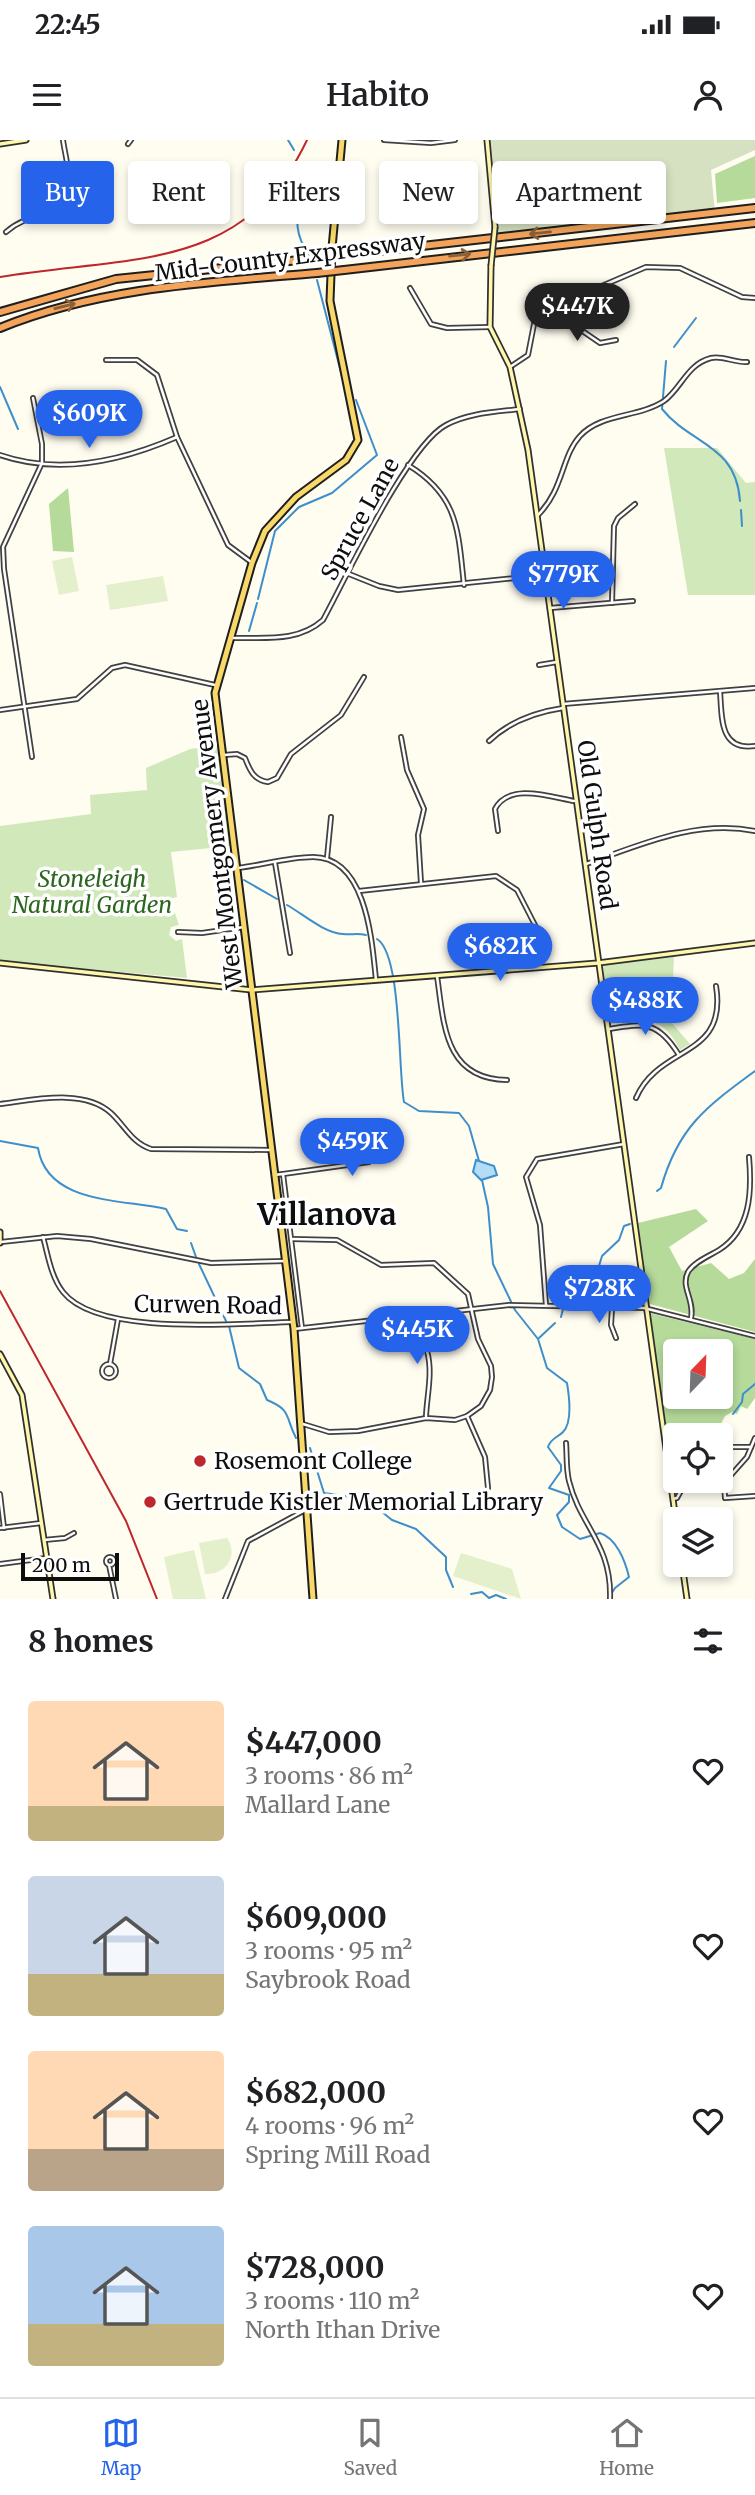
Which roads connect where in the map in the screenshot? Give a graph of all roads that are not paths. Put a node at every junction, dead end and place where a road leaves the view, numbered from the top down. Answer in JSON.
{"nodes":[{"id":1,"x":26,"y":140,"type":"edge"},
{"id":2,"x":63,"y":140,"type":"edge"},
{"id":3,"x":131,"y":140,"type":"edge"},
{"id":4,"x":342,"y":140,"type":"edge"},
{"id":5,"x":384,"y":140,"type":"edge"},
{"id":6,"x":455,"y":140,"type":"edge"},
{"id":7,"x":487,"y":140,"type":"edge"},
{"id":8,"x":399,"y":141,"type":"edge"},
{"id":9,"x":0,"y":144,"type":"edge"},
{"id":10,"x":128,"y":144,"type":"dead end"},
{"id":11,"x":755,"y":208,"type":"edge"},
{"id":12,"x":755,"y":223,"type":"edge"},
{"id":13,"x":6,"y":232,"type":"dead end"},
{"id":14,"x":411,"y":288,"type":"dead end"},
{"id":15,"x":570,"y":296,"type":"junction"},
{"id":16,"x":755,"y":298,"type":"edge"},
{"id":17,"x":0,"y":312,"type":"edge"},
{"id":18,"x":490,"y":327,"type":"junction"},
{"id":19,"x":0,"y":328,"type":"edge"},
{"id":20,"x":616,"y":340,"type":"dead end"},
{"id":21,"x":106,"y":360,"type":"dead end"},
{"id":22,"x":747,"y":362,"type":"dead end"},
{"id":23,"x":510,"y":367,"type":"junction"},
{"id":24,"x":33,"y":398,"type":"dead end"},
{"id":25,"x":520,"y":409,"type":"junction"},
{"id":26,"x":177,"y":437,"type":"junction"},
{"id":27,"x":0,"y":455,"type":"edge"},
{"id":28,"x":42,"y":463,"type":"junction"},
{"id":29,"x":407,"y":465,"type":"junction"},
{"id":30,"x":635,"y":504,"type":"dead end"},
{"id":31,"x":538,"y":515,"type":"junction"},
{"id":32,"x":2,"y":546,"type":"edge"},
{"id":33,"x":252,"y":563,"type":"junction"},
{"id":34,"x":349,"y":574,"type":"junction"},
{"id":35,"x":545,"y":575,"type":"junction"},
{"id":36,"x":464,"y":585,"type":"junction"},
{"id":37,"x":633,"y":601,"type":"dead end"},
{"id":38,"x":612,"y":603,"type":"junction"},
{"id":39,"x":550,"y":608,"type":"junction"},
{"id":40,"x":231,"y":638,"type":"junction"},
{"id":41,"x":557,"y":662,"type":"junction"},
{"id":42,"x":539,"y":665,"type":"dead end"},
{"id":43,"x":364,"y":677,"type":"dead end"},
{"id":44,"x":215,"y":685,"type":"junction"},
{"id":45,"x":755,"y":688,"type":"edge"},
{"id":46,"x":720,"y":691,"type":"junction"},
{"id":47,"x":25,"y":706,"type":"junction"},
{"id":48,"x":563,"y":706,"type":"junction"},
{"id":49,"x":0,"y":710,"type":"edge"},
{"id":50,"x":401,"y":737,"type":"dead end"},
{"id":51,"x":489,"y":741,"type":"dead end"},
{"id":52,"x":755,"y":746,"type":"edge"},
{"id":53,"x":224,"y":755,"type":"junction"},
{"id":54,"x":32,"y":757,"type":"dead end"},
{"id":55,"x":575,"y":800,"type":"junction"},
{"id":56,"x":331,"y":817,"type":"dead end"},
{"id":57,"x":498,"y":831,"type":"dead end"},
{"id":58,"x":755,"y":831,"type":"edge"},
{"id":59,"x":327,"y":859,"type":"junction"},
{"id":60,"x":275,"y":863,"type":"junction"},
{"id":61,"x":586,"y":864,"type":"junction"},
{"id":62,"x":239,"y":868,"type":"junction"},
{"id":63,"x":421,"y":883,"type":"junction"},
{"id":64,"x":359,"y":891,"type":"junction"},
{"id":65,"x":244,"y":927,"type":"junction"},
{"id":66,"x":536,"y":927,"type":"dead end"},
{"id":67,"x":178,"y":932,"type":"dead end"},
{"id":68,"x":755,"y":943,"type":"edge"},
{"id":69,"x":290,"y":953,"type":"dead end"},
{"id":70,"x":598,"y":962,"type":"junction"},
{"id":71,"x":0,"y":963,"type":"edge"},
{"id":72,"x":438,"y":976,"type":"junction"},
{"id":73,"x":376,"y":981,"type":"junction"},
{"id":74,"x":716,"y":986,"type":"dead end"},
{"id":75,"x":252,"y":990,"type":"junction"},
{"id":76,"x":608,"y":1029,"type":"junction"},
{"id":77,"x":679,"y":1055,"type":"junction"},
{"id":78,"x":507,"y":1080,"type":"dead end"},
{"id":79,"x":636,"y":1098,"type":"dead end"},
{"id":80,"x":0,"y":1104,"type":"edge"},
{"id":81,"x":377,"y":1135,"type":"dead end"},
{"id":82,"x":624,"y":1144,"type":"junction"},
{"id":83,"x":272,"y":1150,"type":"junction"},
{"id":84,"x":749,"y":1157,"type":"dead end"},
{"id":85,"x":283,"y":1174,"type":"junction"},
{"id":86,"x":274,"y":1175,"type":"junction"},
{"id":87,"x":0,"y":1232,"type":"edge"},
{"id":88,"x":43,"y":1237,"type":"junction"},
{"id":89,"x":292,"y":1239,"type":"junction"},
{"id":90,"x":1,"y":1242,"type":"edge"},
{"id":91,"x":286,"y":1261,"type":"junction"},
{"id":92,"x":546,"y":1305,"type":"junction"},
{"id":93,"x":470,"y":1308,"type":"junction"},
{"id":94,"x":612,"y":1308,"type":"junction"},
{"id":95,"x":644,"y":1308,"type":"junction"},
{"id":96,"x":411,"y":1316,"type":"junction"},
{"id":97,"x":691,"y":1318,"type":"junction"},
{"id":98,"x":118,"y":1319,"type":"junction"},
{"id":99,"x":294,"y":1326,"type":"junction"},
{"id":100,"x":302,"y":1328,"type":"junction"},
{"id":101,"x":755,"y":1336,"type":"edge"},
{"id":102,"x":616,"y":1338,"type":"dead end"},
{"id":103,"x":0,"y":1354,"type":"edge"},
{"id":104,"x":110,"y":1364,"type":"junction"},
{"id":105,"x":467,"y":1416,"type":"junction"},
{"id":106,"x":426,"y":1418,"type":"junction"},
{"id":107,"x":301,"y":1424,"type":"junction"},
{"id":108,"x":755,"y":1438,"type":"edge"},
{"id":109,"x":566,"y":1443,"type":"dead end"},
{"id":110,"x":733,"y":1447,"type":"edge"},
{"id":111,"x":751,"y":1447,"type":"junction"},
{"id":112,"x":488,"y":1488,"type":"dead end"},
{"id":113,"x":680,"y":1493,"type":"edge"},
{"id":114,"x":0,"y":1494,"type":"edge"},
{"id":115,"x":755,"y":1496,"type":"edge"},
{"id":116,"x":672,"y":1499,"type":"junction"},
{"id":117,"x":309,"y":1507,"type":"junction"},
{"id":118,"x":673,"y":1507,"type":"edge"},
{"id":119,"x":41,"y":1523,"type":"junction"},
{"id":120,"x":2,"y":1528,"type":"edge"},
{"id":121,"x":75,"y":1533,"type":"dead end"},
{"id":122,"x":44,"y":1540,"type":"junction"},
{"id":123,"x":46,"y":1558,"type":"junction"},
{"id":124,"x":0,"y":1564,"type":"edge"},
{"id":125,"x":109,"y":1565,"type":"dead end"},
{"id":126,"x":684,"y":1577,"type":"edge"},
{"id":127,"x":52,"y":1599,"type":"edge"},
{"id":128,"x":116,"y":1599,"type":"edge"},
{"id":129,"x":226,"y":1599,"type":"edge"},
{"id":130,"x":313,"y":1599,"type":"edge"},
{"id":131,"x":610,"y":1599,"type":"edge"},
{"id":132,"x":687,"y":1599,"type":"edge"}],
"edges":[{"from":1,"to":9,"type":"street"},
{"from":2,"to":13,"type":"street"},
{"from":3,"to":10,"type":"street"},
{"from":4,"to":33,"type":"main road","name":"West Montgomery Avenue"},
{"from":5,"to":8,"type":"street"},
{"from":6,"to":8,"type":"street"},
{"from":7,"to":18,"type":"street","name":"Old Gulph Road","bridge":true},
{"from":11,"to":17,"type":"highway","name":"Mid-County Expressway","one_way":true,"bridge":true},
{"from":19,"to":12,"type":"highway","name":"Mid-County Expressway","one_way":true,"bridge":true},
{"from":14,"to":18,"type":"street"},
{"from":15,"to":16,"type":"street"},
{"from":15,"to":20,"type":"street"},
{"from":15,"to":23,"type":"street"},
{"from":18,"to":23,"type":"street","name":"Old Gulph Road"},
{"from":21,"to":26,"type":"street"},
{"from":22,"to":31,"type":"street"},
{"from":23,"to":25,"type":"street","name":"Old Gulph Road"},
{"from":24,"to":28,"type":"street"},
{"from":25,"to":29,"type":"street","name":"Spruce Lane"},
{"from":25,"to":31,"type":"street","name":"Old Gulph Road"},
{"from":26,"to":28,"type":"street"},
{"from":26,"to":33,"type":"street"},
{"from":27,"to":28,"type":"street"},
{"from":28,"to":32,"type":"street"},
{"from":29,"to":34,"type":"street","name":"Spruce Lane"},
{"from":29,"to":36,"type":"street"},
{"from":30,"to":38,"type":"street"},
{"from":31,"to":35,"type":"street","name":"Old Gulph Road"},
{"from":32,"to":47,"type":"street"},
{"from":33,"to":40,"type":"main road","name":"West Montgomery Avenue"},
{"from":34,"to":36,"type":"street"},
{"from":34,"to":40,"type":"street","name":"Spruce Lane"},
{"from":35,"to":36,"type":"street"},
{"from":35,"to":39,"type":"street","name":"Old Gulph Road"},
{"from":37,"to":38,"type":"street"},
{"from":38,"to":39,"type":"street"},
{"from":39,"to":41,"type":"street","name":"Old Gulph Road"},
{"from":40,"to":44,"type":"main road","name":"West Montgomery Avenue"},
{"from":41,"to":42,"type":"street"},
{"from":41,"to":48,"type":"street","name":"Old Gulph Road"},
{"from":43,"to":53,"type":"street"},
{"from":44,"to":47,"type":"street"},
{"from":44,"to":53,"type":"main road","name":"West Montgomery Avenue"},
{"from":45,"to":46,"type":"street"},
{"from":46,"to":48,"type":"street"},
{"from":46,"to":52,"type":"street"},
{"from":47,"to":49,"type":"street"},
{"from":47,"to":54,"type":"street"},
{"from":48,"to":51,"type":"street"},
{"from":48,"to":55,"type":"street","name":"Old Gulph Road"},
{"from":50,"to":63,"type":"street"},
{"from":53,"to":62,"type":"main road","name":"West Montgomery Avenue"},
{"from":55,"to":57,"type":"street"},
{"from":55,"to":61,"type":"street","name":"Old Gulph Road"},
{"from":56,"to":59,"type":"street"},
{"from":58,"to":61,"type":"street"},
{"from":59,"to":60,"type":"street"},
{"from":59,"to":64,"type":"street"},
{"from":60,"to":62,"type":"street"},
{"from":60,"to":69,"type":"street"},
{"from":61,"to":70,"type":"street","name":"Old Gulph Road"},
{"from":62,"to":65,"type":"main road","name":"West Montgomery Avenue"},
{"from":63,"to":64,"type":"street"},
{"from":63,"to":66,"type":"street"},
{"from":64,"to":73,"type":"street"},
{"from":65,"to":67,"type":"street"},
{"from":65,"to":75,"type":"main road","name":"West Montgomery Avenue"},
{"from":68,"to":70,"type":"street"},
{"from":70,"to":72,"type":"street"},
{"from":70,"to":76,"type":"street","name":"Old Gulph Road"},
{"from":71,"to":75,"type":"street"},
{"from":72,"to":73,"type":"street"},
{"from":72,"to":78,"type":"street"},
{"from":73,"to":75,"type":"street"},
{"from":74,"to":77,"type":"street"},
{"from":75,"to":83,"type":"main road","name":"West Montgomery Avenue"},
{"from":76,"to":77,"type":"street"},
{"from":76,"to":82,"type":"street","name":"Old Gulph Road"},
{"from":77,"to":79,"type":"street"},
{"from":80,"to":83,"type":"street"},
{"from":81,"to":85,"type":"street"},
{"from":82,"to":92,"type":"street"},
{"from":82,"to":95,"type":"street","name":"Old Gulph Road"},
{"from":83,"to":86,"type":"main road","name":"West Montgomery Avenue"},
{"from":84,"to":97,"type":"street"},
{"from":85,"to":86,"type":"street"},
{"from":85,"to":89,"type":"street"},
{"from":86,"to":91,"type":"main road","name":"West Montgomery Avenue"},
{"from":87,"to":90,"type":"street"},
{"from":88,"to":90,"type":"street"},
{"from":88,"to":91,"type":"street"},
{"from":88,"to":98,"type":"street","name":"Curwen Road"},
{"from":89,"to":93,"type":"street"},
{"from":89,"to":100,"type":"street"},
{"from":91,"to":99,"type":"main road","name":"West Montgomery Avenue"},
{"from":92,"to":93,"type":"street","name":"Curwen Road"},
{"from":92,"to":94,"type":"street","name":"Curwen Road"},
{"from":93,"to":96,"type":"street","name":"Curwen Road"},
{"from":93,"to":105,"type":"street"},
{"from":94,"to":95,"type":"street","name":"Curwen Road"},
{"from":94,"to":102,"type":"street"},
{"from":95,"to":97,"type":"street","name":"Curwen Road"},
{"from":95,"to":116,"type":"street","name":"Old Gulph Road"},
{"from":96,"to":100,"type":"street","name":"Curwen Road"},
{"from":96,"to":106,"type":"street"},
{"from":97,"to":101,"type":"street","name":"Curwen Road"},
{"from":98,"to":99,"type":"street","name":"Curwen Road"},
{"from":98,"to":104,"type":"street"},
{"from":99,"to":100,"type":"street","name":"Curwen Road"},
{"from":99,"to":107,"type":"main road","name":"West Montgomery Avenue"},
{"from":103,"to":119,"type":"street"},
{"from":104,"to":104,"type":"street"},
{"from":105,"to":106,"type":"street"},
{"from":105,"to":112,"type":"street"},
{"from":106,"to":107,"type":"street"},
{"from":107,"to":117,"type":"main road","name":"West Montgomery Avenue"},
{"from":108,"to":111,"type":"street"},
{"from":109,"to":131,"type":"street"},
{"from":110,"to":111,"type":"street"},
{"from":111,"to":115,"type":"street"},
{"from":113,"to":116,"type":"street"},
{"from":114,"to":120,"type":"street"},
{"from":116,"to":118,"type":"street","name":"Old Gulph Road"},
{"from":117,"to":129,"type":"street"},
{"from":117,"to":130,"type":"main road","name":"West Montgomery Avenue"},
{"from":119,"to":120,"type":"street"},
{"from":119,"to":122,"type":"street"},
{"from":121,"to":122,"type":"street"},
{"from":122,"to":123,"type":"street"},
{"from":123,"to":124,"type":"street"},
{"from":123,"to":127,"type":"street"},
{"from":125,"to":128,"type":"street"},
{"from":126,"to":132,"type":"street"}]}
